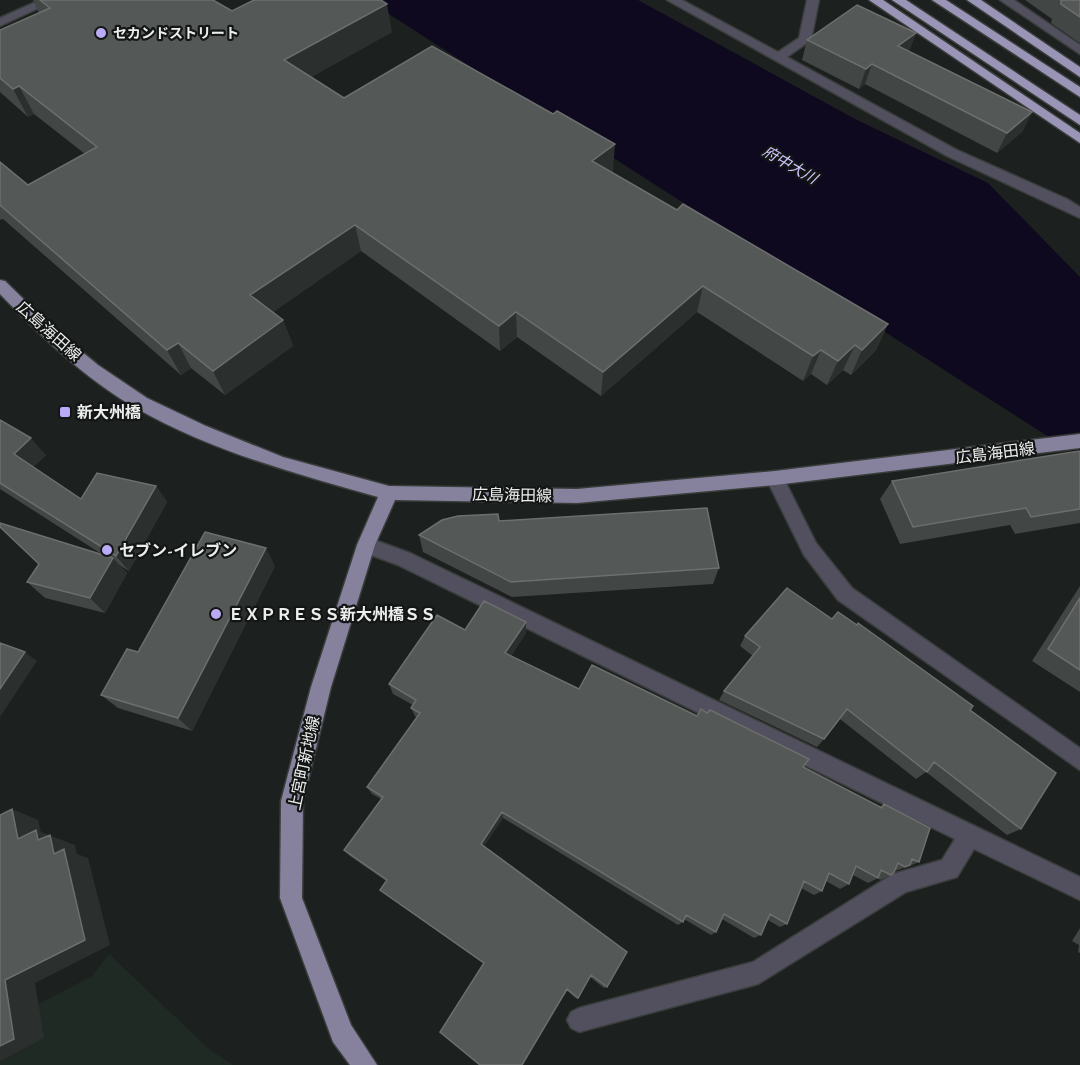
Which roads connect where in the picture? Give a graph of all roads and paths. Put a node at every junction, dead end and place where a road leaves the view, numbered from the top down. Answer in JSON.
{"nodes":[{"id":1,"x":50,"y":0,"type":"edge"},
{"id":2,"x":673,"y":0,"type":"edge"},
{"id":3,"x":813,"y":0,"type":"edge"},
{"id":4,"x":875,"y":0,"type":"edge"},
{"id":5,"x":898,"y":0,"type":"edge"},
{"id":6,"x":938,"y":0,"type":"edge"},
{"id":7,"x":973,"y":0,"type":"edge"},
{"id":8,"x":1006,"y":0,"type":"edge"},
{"id":9,"x":0,"y":22,"type":"edge"},
{"id":10,"x":1080,"y":50,"type":"edge"},
{"id":11,"x":779,"y":57,"type":"junction"},
{"id":12,"x":1080,"y":73,"type":"edge"},
{"id":13,"x":1080,"y":93,"type":"edge"},
{"id":14,"x":1080,"y":121,"type":"edge"},
{"id":15,"x":1080,"y":139,"type":"edge"},
{"id":16,"x":1080,"y":213,"type":"edge"},
{"id":17,"x":0,"y":285,"type":"edge"},
{"id":18,"x":1080,"y":441,"type":"edge"},
{"id":19,"x":775,"y":478,"type":"junction"},
{"id":20,"x":389,"y":493,"type":"junction"},
{"id":21,"x":366,"y":545,"type":"junction"},
{"id":22,"x":1080,"y":760,"type":"edge"},
{"id":23,"x":970,"y":836,"type":"junction"},
{"id":24,"x":1080,"y":889,"type":"edge"},
{"id":25,"x":579,"y":1020,"type":"dead end"},
{"id":26,"x":365,"y":1065,"type":"edge"}],
"edges":[{"from":1,"to":9,"type":"street"},
{"from":2,"to":11,"type":"street"},
{"from":3,"to":11,"type":"street"},
{"from":4,"to":15,"type":"highway"},
{"from":5,"to":14,"type":"highway"},
{"from":6,"to":13,"type":"highway"},
{"from":7,"to":12,"type":"highway"},
{"from":8,"to":10,"type":"street"},
{"from":11,"to":16,"type":"street"},
{"from":17,"to":20,"type":"main road","name":"広島海田線"},
{"from":18,"to":19,"type":"main road","name":"広島海田線"},
{"from":19,"to":20,"type":"main road","name":"広島海田線"},
{"from":19,"to":22,"type":"street"},
{"from":20,"to":21,"type":"main road","name":"上宮町新地線"},
{"from":21,"to":23,"type":"street"},
{"from":21,"to":26,"type":"main road","name":"上宮町新地線"},
{"from":23,"to":24,"type":"street"},
{"from":23,"to":25,"type":"street"}]}
